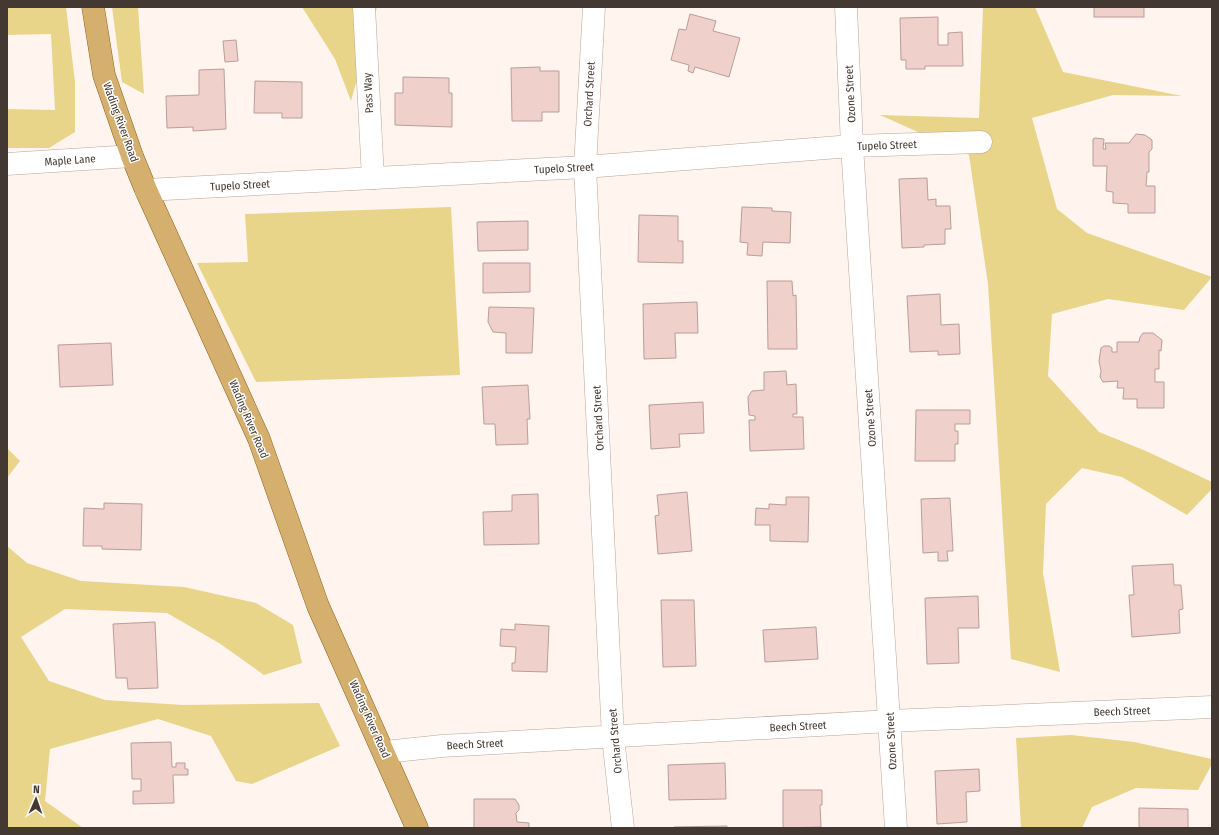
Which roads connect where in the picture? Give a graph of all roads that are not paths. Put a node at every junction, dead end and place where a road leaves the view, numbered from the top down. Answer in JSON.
{"nodes":[{"id":1,"x":93,"y":7,"type":"edge"},
{"id":2,"x":364,"y":7,"type":"edge"},
{"id":3,"x":594,"y":7,"type":"edge"},
{"id":4,"x":846,"y":7,"type":"edge"},
{"id":5,"x":981,"y":142,"type":"dead end"},
{"id":6,"x":852,"y":146,"type":"junction"},
{"id":7,"x":132,"y":156,"type":"junction"},
{"id":8,"x":7,"y":164,"type":"edge"},
{"id":9,"x":585,"y":167,"type":"junction"},
{"id":10,"x":373,"y":178,"type":"junction"},
{"id":11,"x":146,"y":190,"type":"junction"},
{"id":12,"x":1212,"y":707,"type":"edge"},
{"id":13,"x":890,"y":721,"type":"junction"},
{"id":14,"x":613,"y":737,"type":"junction"},
{"id":15,"x":385,"y":752,"type":"junction"},
{"id":16,"x":417,"y":828,"type":"edge"},
{"id":17,"x":622,"y":828,"type":"edge"},
{"id":18,"x":896,"y":828,"type":"edge"}],
"edges":[{"from":1,"to":7,"type":"main road","name":"Wading River Road"},
{"from":2,"to":10,"type":"street","name":"Pass Way"},
{"from":3,"to":9,"type":"street","name":"Orchard Street"},
{"from":4,"to":6,"type":"street","name":"Ozone Street"},
{"from":5,"to":6,"type":"street","name":"Tupelo Street"},
{"from":6,"to":9,"type":"street","name":"Tupelo Street"},
{"from":6,"to":13,"type":"street","name":"Ozone Street"},
{"from":7,"to":8,"type":"street","name":"Maple Lane"},
{"from":7,"to":11,"type":"main road","name":"Wading River Road"},
{"from":9,"to":10,"type":"street","name":"Tupelo Street"},
{"from":9,"to":14,"type":"street","name":"Orchard Street"},
{"from":10,"to":11,"type":"street","name":"Tupelo Street"},
{"from":11,"to":15,"type":"main road","name":"Wading River Road"},
{"from":12,"to":13,"type":"street","name":"Beech Street"},
{"from":13,"to":14,"type":"street","name":"Beech Street"},
{"from":13,"to":18,"type":"street","name":"Ozone Street"},
{"from":14,"to":15,"type":"street","name":"Beech Street"},
{"from":14,"to":17,"type":"street","name":"Orchard Street"},
{"from":15,"to":16,"type":"main road","name":"Wading River Road"}]}
